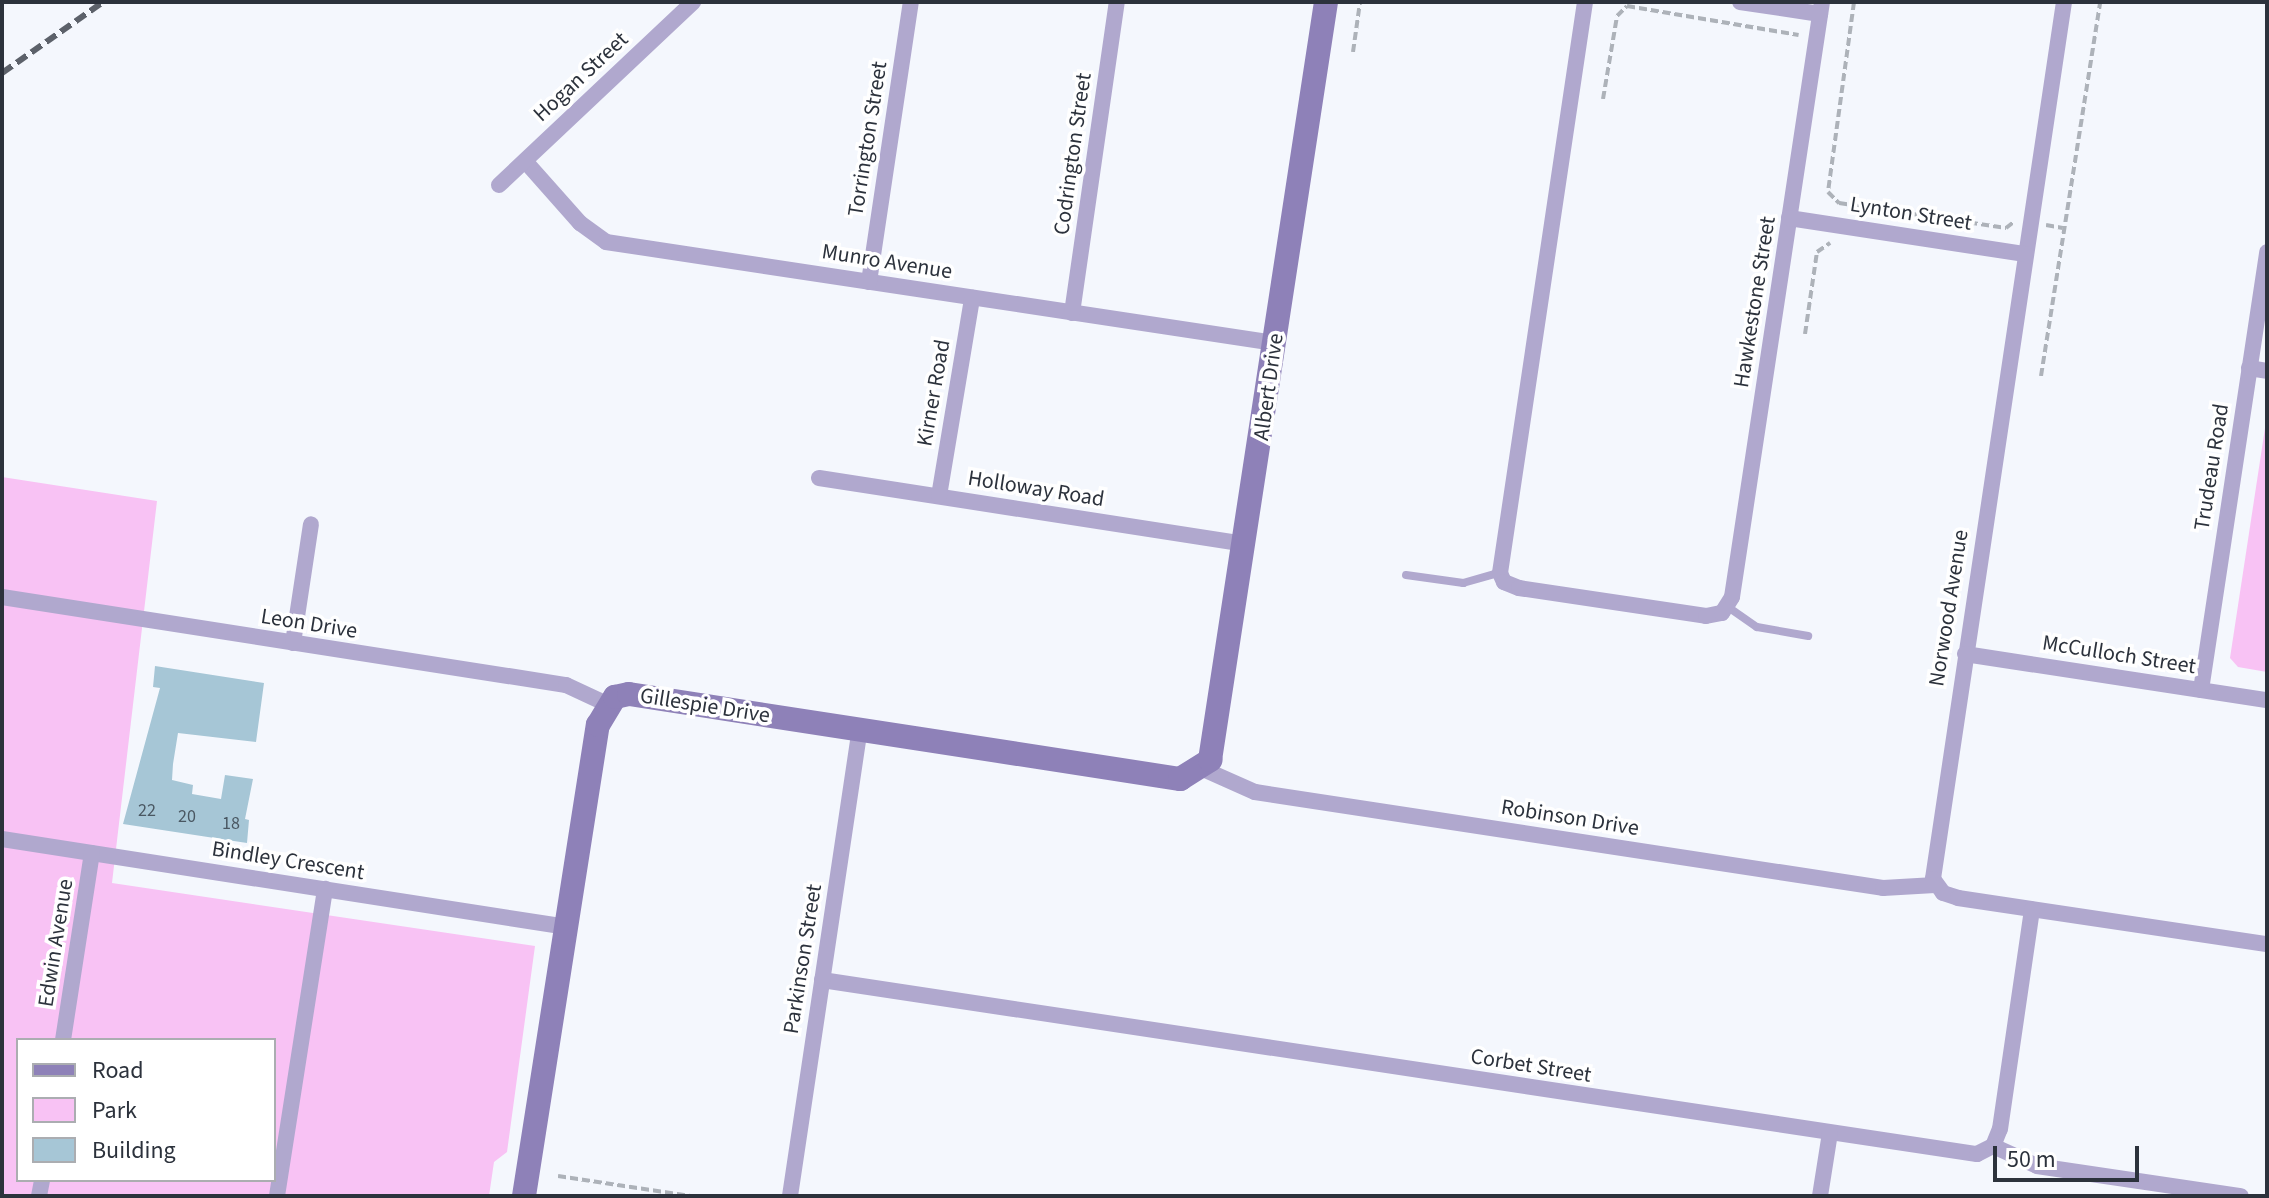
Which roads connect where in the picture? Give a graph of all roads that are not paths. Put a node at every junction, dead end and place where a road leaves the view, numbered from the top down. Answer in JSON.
{"nodes":[{"id":1,"x":693,"y":2,"type":"edge"},
{"id":2,"x":911,"y":2,"type":"edge"},
{"id":3,"x":1117,"y":2,"type":"edge"},
{"id":4,"x":1326,"y":2,"type":"edge"},
{"id":5,"x":1585,"y":2,"type":"edge"},
{"id":6,"x":1740,"y":2,"type":"edge"},
{"id":7,"x":2064,"y":2,"type":"edge"},
{"id":8,"x":1821,"y":8,"type":"edge"},
{"id":9,"x":525,"y":161,"type":"junction"},
{"id":10,"x":499,"y":185,"type":"dead end"},
{"id":11,"x":1789,"y":218,"type":"junction"},
{"id":12,"x":2267,"y":252,"type":"edge"},
{"id":13,"x":2025,"y":254,"type":"junction"},
{"id":14,"x":869,"y":282,"type":"junction"},
{"id":15,"x":972,"y":298,"type":"junction"},
{"id":16,"x":1072,"y":313,"type":"junction"},
{"id":17,"x":1275,"y":343,"type":"junction"},
{"id":18,"x":2249,"y":368,"type":"junction"},
{"id":19,"x":2267,"y":371,"type":"edge"},
{"id":20,"x":819,"y":478,"type":"dead end"},
{"id":21,"x":939,"y":496,"type":"junction"},
{"id":22,"x":311,"y":524,"type":"dead end"},
{"id":23,"x":1246,"y":544,"type":"junction"},
{"id":24,"x":1500,"y":573,"type":"junction"},
{"id":25,"x":1406,"y":575,"type":"dead end"},
{"id":26,"x":2,"y":597,"type":"edge"},
{"id":27,"x":1728,"y":607,"type":"junction"},
{"id":28,"x":1808,"y":636,"type":"dead end"},
{"id":29,"x":293,"y":643,"type":"junction"},
{"id":30,"x":1965,"y":654,"type":"junction"},
{"id":31,"x":2201,"y":690,"type":"junction"},
{"id":32,"x":2267,"y":700,"type":"edge"},
{"id":33,"x":607,"y":704,"type":"junction"},
{"id":34,"x":860,"y":730,"type":"junction"},
{"id":35,"x":1203,"y":769,"type":"junction"},
{"id":36,"x":2,"y":839,"type":"edge"},
{"id":37,"x":92,"y":853,"type":"junction"},
{"id":38,"x":1935,"y":885,"type":"junction"},
{"id":39,"x":325,"y":889,"type":"junction"},
{"id":40,"x":2032,"y":909,"type":"junction"},
{"id":41,"x":567,"y":927,"type":"junction"},
{"id":42,"x":2267,"y":944,"type":"edge"},
{"id":43,"x":822,"y":980,"type":"junction"},
{"id":44,"x":63,"y":1038,"type":"edge"},
{"id":45,"x":1830,"y":1133,"type":"junction"},
{"id":46,"x":1993,"y":1146,"type":"junction"},
{"id":47,"x":277,"y":1196,"type":"edge"},
{"id":48,"x":524,"y":1196,"type":"edge"},
{"id":49,"x":790,"y":1196,"type":"edge"},
{"id":50,"x":1820,"y":1196,"type":"edge"},
{"id":51,"x":2241,"y":1196,"type":"edge"}],
"edges":[{"from":1,"to":9,"type":"street","name":"Hogan Street"},
{"from":2,"to":14,"type":"street","name":"Torrington Street"},
{"from":3,"to":16,"type":"street","name":"Codrington Street"},
{"from":4,"to":17,"type":"street","name":"Albert Drive"},
{"from":5,"to":24,"type":"street"},
{"from":6,"to":8,"type":"street"},
{"from":7,"to":13,"type":"street","name":"Norwood Avenue"},
{"from":8,"to":11,"type":"street","name":"Hawkestone Street"},
{"from":9,"to":10,"type":"street","name":"Hogan Street"},
{"from":9,"to":14,"type":"street","name":"Munro Avenue"},
{"from":11,"to":13,"type":"street","name":"Lynton Street"},
{"from":11,"to":27,"type":"street","name":"Hawkestone Street"},
{"from":12,"to":18,"type":"street","name":"Trudeau Road"},
{"from":13,"to":30,"type":"street","name":"Norwood Avenue"},
{"from":14,"to":15,"type":"street","name":"Munro Avenue"},
{"from":15,"to":16,"type":"street","name":"Munro Avenue"},
{"from":15,"to":21,"type":"street","name":"Kirner Road"},
{"from":16,"to":17,"type":"street","name":"Munro Avenue"},
{"from":17,"to":23,"type":"street","name":"Albert Drive"},
{"from":18,"to":19,"type":"street"},
{"from":18,"to":31,"type":"street","name":"Trudeau Road"},
{"from":20,"to":21,"type":"street","name":"Holloway Road"},
{"from":21,"to":23,"type":"street","name":"Holloway Road"},
{"from":22,"to":29,"type":"street"},
{"from":23,"to":35,"type":"street","name":"Albert Drive"},
{"from":24,"to":25,"type":"lane"},
{"from":24,"to":27,"type":"street"},
{"from":26,"to":29,"type":"street","name":"Leon Drive"},
{"from":27,"to":28,"type":"lane"},
{"from":29,"to":33,"type":"street","name":"Leon Drive"},
{"from":30,"to":31,"type":"street","name":"McCulloch Street"},
{"from":30,"to":38,"type":"street","name":"Norwood Avenue"},
{"from":31,"to":32,"type":"street","name":"McCulloch Street"},
{"from":33,"to":34,"type":"street","name":"Gillespie Drive"},
{"from":33,"to":41,"type":"street","name":"Gillespie Drive"},
{"from":34,"to":35,"type":"street","name":"Gillespie Drive"},
{"from":34,"to":43,"type":"street","name":"Parkinson Street"},
{"from":35,"to":38,"type":"street","name":"Robinson Drive"},
{"from":36,"to":37,"type":"street","name":"Bindley Crescent"},
{"from":37,"to":39,"type":"street","name":"Bindley Crescent"},
{"from":37,"to":44,"type":"street","name":"Edwin Avenue"},
{"from":38,"to":40,"type":"street"},
{"from":39,"to":41,"type":"street","name":"Bindley Crescent"},
{"from":39,"to":47,"type":"street"},
{"from":40,"to":42,"type":"street"},
{"from":40,"to":46,"type":"street"},
{"from":41,"to":48,"type":"street","name":"Gillespie Drive"},
{"from":43,"to":45,"type":"street","name":"Corbet Street"},
{"from":43,"to":49,"type":"street","name":"Parkinson Street"},
{"from":45,"to":46,"type":"street","name":"Corbet Street"},
{"from":45,"to":50,"type":"street"},
{"from":46,"to":51,"type":"street"}]}
